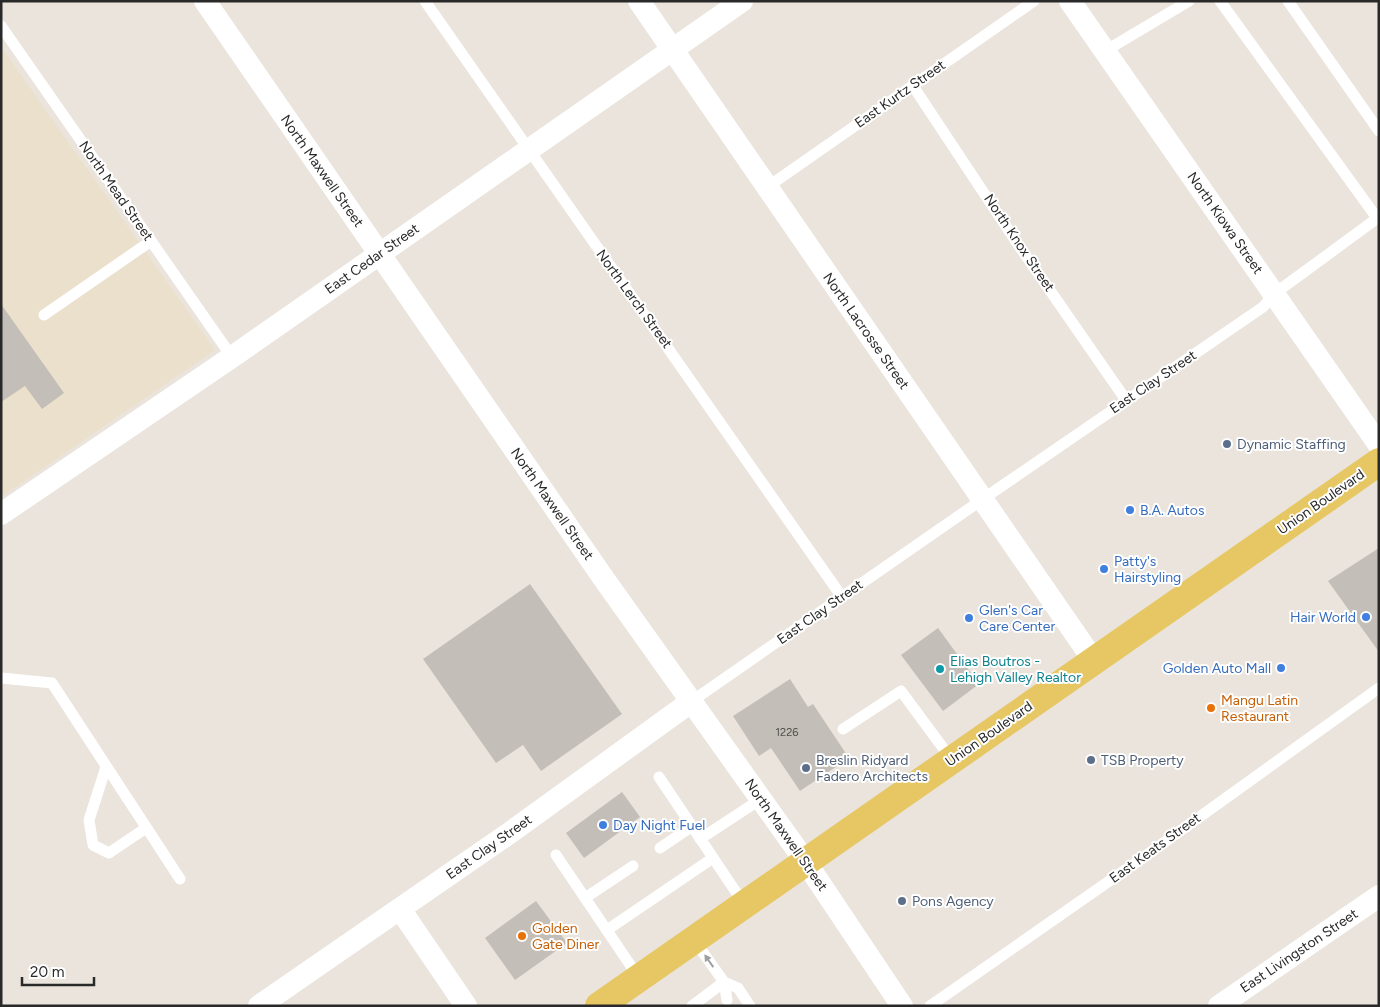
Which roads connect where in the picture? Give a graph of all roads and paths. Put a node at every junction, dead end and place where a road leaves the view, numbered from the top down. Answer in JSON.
{"nodes":[{"id":1,"x":205,"y":1,"type":"edge"},
{"id":2,"x":425,"y":1,"type":"edge"},
{"id":3,"x":639,"y":1,"type":"edge"},
{"id":4,"x":742,"y":1,"type":"edge"},
{"id":5,"x":1034,"y":1,"type":"edge"},
{"id":6,"x":1070,"y":1,"type":"edge"},
{"id":7,"x":1189,"y":1,"type":"edge"},
{"id":8,"x":1220,"y":1,"type":"edge"},
{"id":9,"x":1288,"y":1,"type":"edge"},
{"id":10,"x":1,"y":26,"type":"edge"},
{"id":11,"x":672,"y":50,"type":"junction"},
{"id":12,"x":1105,"y":51,"type":"junction"},
{"id":13,"x":913,"y":86,"type":"junction"},
{"id":14,"x":1379,"y":131,"type":"edge"},
{"id":15,"x":528,"y":150,"type":"junction"},
{"id":16,"x":766,"y":188,"type":"junction"},
{"id":17,"x":1378,"y":217,"type":"edge"},
{"id":18,"x":151,"y":241,"type":"junction"},
{"id":19,"x":379,"y":254,"type":"junction"},
{"id":20,"x":1274,"y":294,"type":"junction"},
{"id":21,"x":44,"y":315,"type":"dead end"},
{"id":22,"x":232,"y":357,"type":"junction"},
{"id":23,"x":1126,"y":400,"type":"junction"},
{"id":24,"x":1379,"y":445,"type":"edge"},
{"id":25,"x":1379,"y":462,"type":"edge"},
{"id":26,"x":983,"y":499,"type":"junction"},
{"id":27,"x":1,"y":514,"type":"edge"},
{"id":28,"x":842,"y":597,"type":"junction"},
{"id":29,"x":1094,"y":660,"type":"junction"},
{"id":30,"x":1,"y":678,"type":"edge"},
{"id":31,"x":1379,"y":688,"type":"edge"},
{"id":32,"x":692,"y":701,"type":"junction"},
{"id":33,"x":843,"y":729,"type":"dead end"},
{"id":34,"x":952,"y":760,"type":"junction"},
{"id":35,"x":106,"y":766,"type":"junction"},
{"id":36,"x":658,"y":777,"type":"dead end"},
{"id":37,"x":761,"y":798,"type":"junction"},
{"id":38,"x":692,"y":827,"type":"junction"},
{"id":39,"x":146,"y":828,"type":"junction"},
{"id":40,"x":700,"y":839,"type":"junction"},
{"id":41,"x":660,"y":848,"type":"dead end"},
{"id":42,"x":556,"y":854,"type":"dead end"},
{"id":43,"x":713,"y":858,"type":"junction"},
{"id":44,"x":805,"y":862,"type":"junction"},
{"id":45,"x":633,"y":866,"type":"dead end"},
{"id":46,"x":180,"y":879,"type":"dead end"},
{"id":47,"x":1379,"y":896,"type":"edge"},
{"id":48,"x":585,"y":898,"type":"junction"},
{"id":49,"x":744,"y":904,"type":"junction"},
{"id":50,"x":400,"y":909,"type":"junction"},
{"id":51,"x":607,"y":930,"type":"junction"},
{"id":52,"x":693,"y":940,"type":"junction"},
{"id":53,"x":639,"y":978,"type":"junction"},
{"id":54,"x":724,"y":982,"type":"junction"},
{"id":55,"x":728,"y":1000,"type":"dead end"},
{"id":56,"x":259,"y":1006,"type":"edge"},
{"id":57,"x":466,"y":1006,"type":"edge"},
{"id":58,"x":600,"y":1006,"type":"edge"},
{"id":59,"x":692,"y":1006,"type":"edge"},
{"id":60,"x":750,"y":1006,"type":"edge"},
{"id":61,"x":902,"y":1006,"type":"edge"},
{"id":62,"x":930,"y":1006,"type":"edge"},
{"id":63,"x":1219,"y":1006,"type":"edge"}],
"edges":[{"from":1,"to":19,"type":"street","name":"North Maxwell Street"},
{"from":2,"to":15,"type":"lane","name":"North Lerch Street"},
{"from":3,"to":11,"type":"street","name":"North Lacrosse Street"},
{"from":4,"to":11,"type":"street","name":"East Cedar Street"},
{"from":5,"to":13,"type":"lane","name":"East Kurtz Street"},
{"from":6,"to":12,"type":"street","name":"North Kiowa Street"},
{"from":7,"to":12,"type":"lane"},
{"from":8,"to":17,"type":"lane"},
{"from":9,"to":14,"type":"lane"},
{"from":10,"to":18,"type":"lane","name":"North Mead Street"},
{"from":11,"to":15,"type":"street","name":"East Cedar Street"},
{"from":11,"to":16,"type":"street","name":"North Lacrosse Street"},
{"from":12,"to":20,"type":"street","name":"North Kiowa Street"},
{"from":13,"to":16,"type":"lane","name":"East Kurtz Street"},
{"from":13,"to":23,"type":"lane","name":"North Knox Street"},
{"from":15,"to":19,"type":"street","name":"East Cedar Street"},
{"from":15,"to":28,"type":"lane","name":"North Lerch Street"},
{"from":16,"to":26,"type":"street","name":"North Lacrosse Street"},
{"from":17,"to":20,"type":"lane","name":"East Clay Street"},
{"from":18,"to":21,"type":"lane"},
{"from":18,"to":22,"type":"lane","name":"North Mead Street"},
{"from":19,"to":22,"type":"street","name":"East Cedar Street"},
{"from":19,"to":32,"type":"street","name":"North Maxwell Street"},
{"from":20,"to":23,"type":"lane","name":"East Clay Street"},
{"from":20,"to":24,"type":"street","name":"North Kiowa Street"},
{"from":22,"to":27,"type":"street","name":"East Cedar Street"},
{"from":23,"to":26,"type":"lane","name":"East Clay Street"},
{"from":25,"to":29,"type":"main road","name":"Union Boulevard"},
{"from":26,"to":28,"type":"lane","name":"East Clay Street"},
{"from":26,"to":29,"type":"street","name":"North Lacrosse Street"},
{"from":28,"to":32,"type":"lane","name":"East Clay Street"},
{"from":29,"to":34,"type":"main road","name":"Union Boulevard"},
{"from":30,"to":35,"type":"lane"},
{"from":31,"to":62,"type":"lane","name":"East Keats Street"},
{"from":32,"to":37,"type":"street","name":"North Maxwell Street"},
{"from":32,"to":50,"type":"street","name":"East Clay Street"},
{"from":33,"to":34,"type":"lane"},
{"from":34,"to":44,"type":"main road","name":"Union Boulevard"},
{"from":35,"to":39,"type":"lane"},
{"from":35,"to":39,"type":"lane"},
{"from":36,"to":38,"type":"lane"},
{"from":37,"to":40,"type":"lane"},
{"from":37,"to":44,"type":"street","name":"North Maxwell Street"},
{"from":38,"to":40,"type":"lane"},
{"from":38,"to":41,"type":"lane"},
{"from":39,"to":46,"type":"lane"},
{"from":40,"to":43,"type":"lane"},
{"from":42,"to":48,"type":"lane"},
{"from":43,"to":49,"type":"lane"},
{"from":43,"to":51,"type":"lane"},
{"from":44,"to":49,"type":"main road","name":"Union Boulevard"},
{"from":44,"to":61,"type":"street","name":"North Maxwell Street"},
{"from":45,"to":48,"type":"lane"},
{"from":47,"to":63,"type":"street","name":"East Livingston Street"},
{"from":48,"to":51,"type":"lane"},
{"from":49,"to":52,"type":"main road","name":"Union Boulevard"},
{"from":50,"to":56,"type":"street","name":"East Clay Street"},
{"from":50,"to":57,"type":"street"},
{"from":51,"to":53,"type":"lane"},
{"from":52,"to":53,"type":"main road","name":"Union Boulevard"},
{"from":54,"to":52,"type":"lane","one_way":true},
{"from":53,"to":58,"type":"main road","name":"Union Boulevard"},
{"from":54,"to":55,"type":"lane"},
{"from":54,"to":59,"type":"lane"},
{"from":54,"to":60,"type":"lane"}]}
